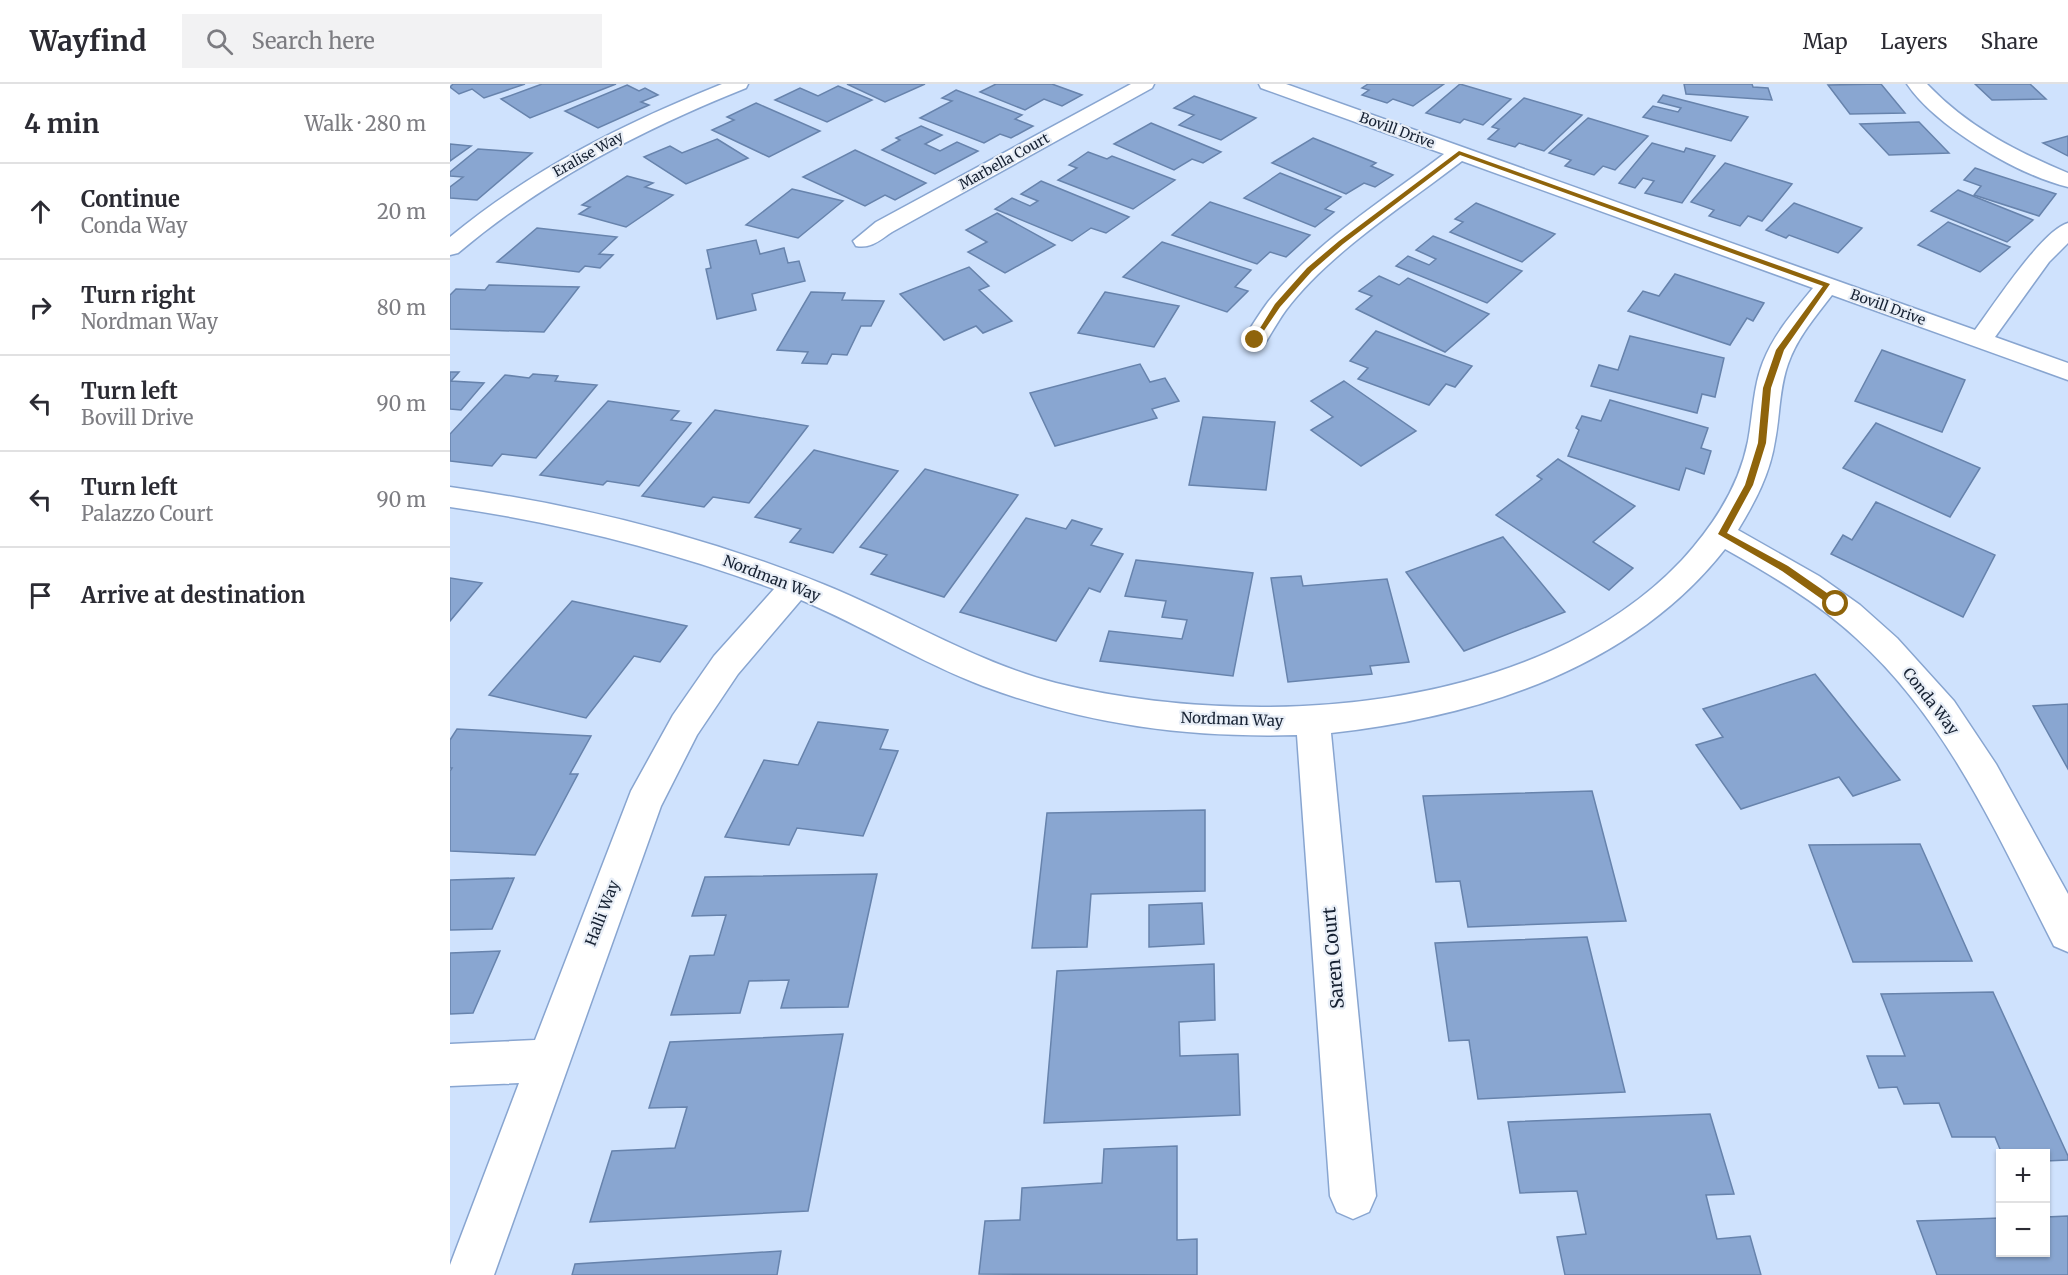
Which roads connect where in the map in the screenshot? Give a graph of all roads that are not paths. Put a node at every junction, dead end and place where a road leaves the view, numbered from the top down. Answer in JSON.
{"nodes":[{"id":1,"x":1145,"y":84,"type":"edge"},
{"id":2,"x":1268,"y":84,"type":"edge"},
{"id":3,"x":1916,"y":84,"type":"edge"},
{"id":4,"x":733,"y":85,"type":"edge"},
{"id":5,"x":1459,"y":153,"type":"junction"},
{"id":6,"x":2068,"y":181,"type":"edge"},
{"id":7,"x":450,"y":220,"type":"edge"},
{"id":8,"x":479,"y":224,"type":"junction"},
{"id":9,"x":2067,"y":231,"type":"edge"},
{"id":10,"x":864,"y":241,"type":"dead end"},
{"id":11,"x":450,"y":248,"type":"edge"},
{"id":12,"x":1828,"y":285,"type":"junction"},
{"id":13,"x":1255,"y":340,"type":"dead end"},
{"id":14,"x":1980,"y":340,"type":"junction"},
{"id":15,"x":2068,"y":372,"type":"edge"},
{"id":16,"x":450,"y":496,"type":"edge"},
{"id":17,"x":1722,"y":534,"type":"junction"},
{"id":18,"x":796,"y":585,"type":"junction"},
{"id":19,"x":1313,"y":721,"type":"junction"},
{"id":20,"x":2068,"y":933,"type":"edge"},
{"id":21,"x":547,"y":1061,"type":"junction"},
{"id":22,"x":450,"y":1065,"type":"edge"},
{"id":23,"x":1353,"y":1196,"type":"dead end"},
{"id":24,"x":470,"y":1275,"type":"edge"}],
"edges":[{"from":1,"to":10,"type":"street","name":"Marbella Court"},
{"from":2,"to":5,"type":"street","name":"Bovill Drive"},
{"from":3,"to":6,"type":"street"},
{"from":4,"to":8,"type":"street","name":"Eralise Way"},
{"from":5,"to":12,"type":"street","name":"Bovill Drive"},
{"from":5,"to":13,"type":"street"},
{"from":7,"to":8,"type":"street"},
{"from":8,"to":11,"type":"street","name":"Eralise Way"},
{"from":9,"to":14,"type":"street"},
{"from":12,"to":14,"type":"street","name":"Bovill Drive"},
{"from":12,"to":17,"type":"street","name":"Nordman Way"},
{"from":14,"to":15,"type":"street","name":"Bovill Drive"},
{"from":16,"to":18,"type":"street","name":"Nordman Way"},
{"from":17,"to":19,"type":"street","name":"Nordman Way"},
{"from":17,"to":20,"type":"street","name":"Conda Way"},
{"from":18,"to":19,"type":"street","name":"Nordman Way"},
{"from":18,"to":21,"type":"street","name":"Halli Way"},
{"from":19,"to":23,"type":"street","name":"Saren Court"},
{"from":21,"to":22,"type":"street"},
{"from":21,"to":24,"type":"street","name":"Halli Way"}]}
